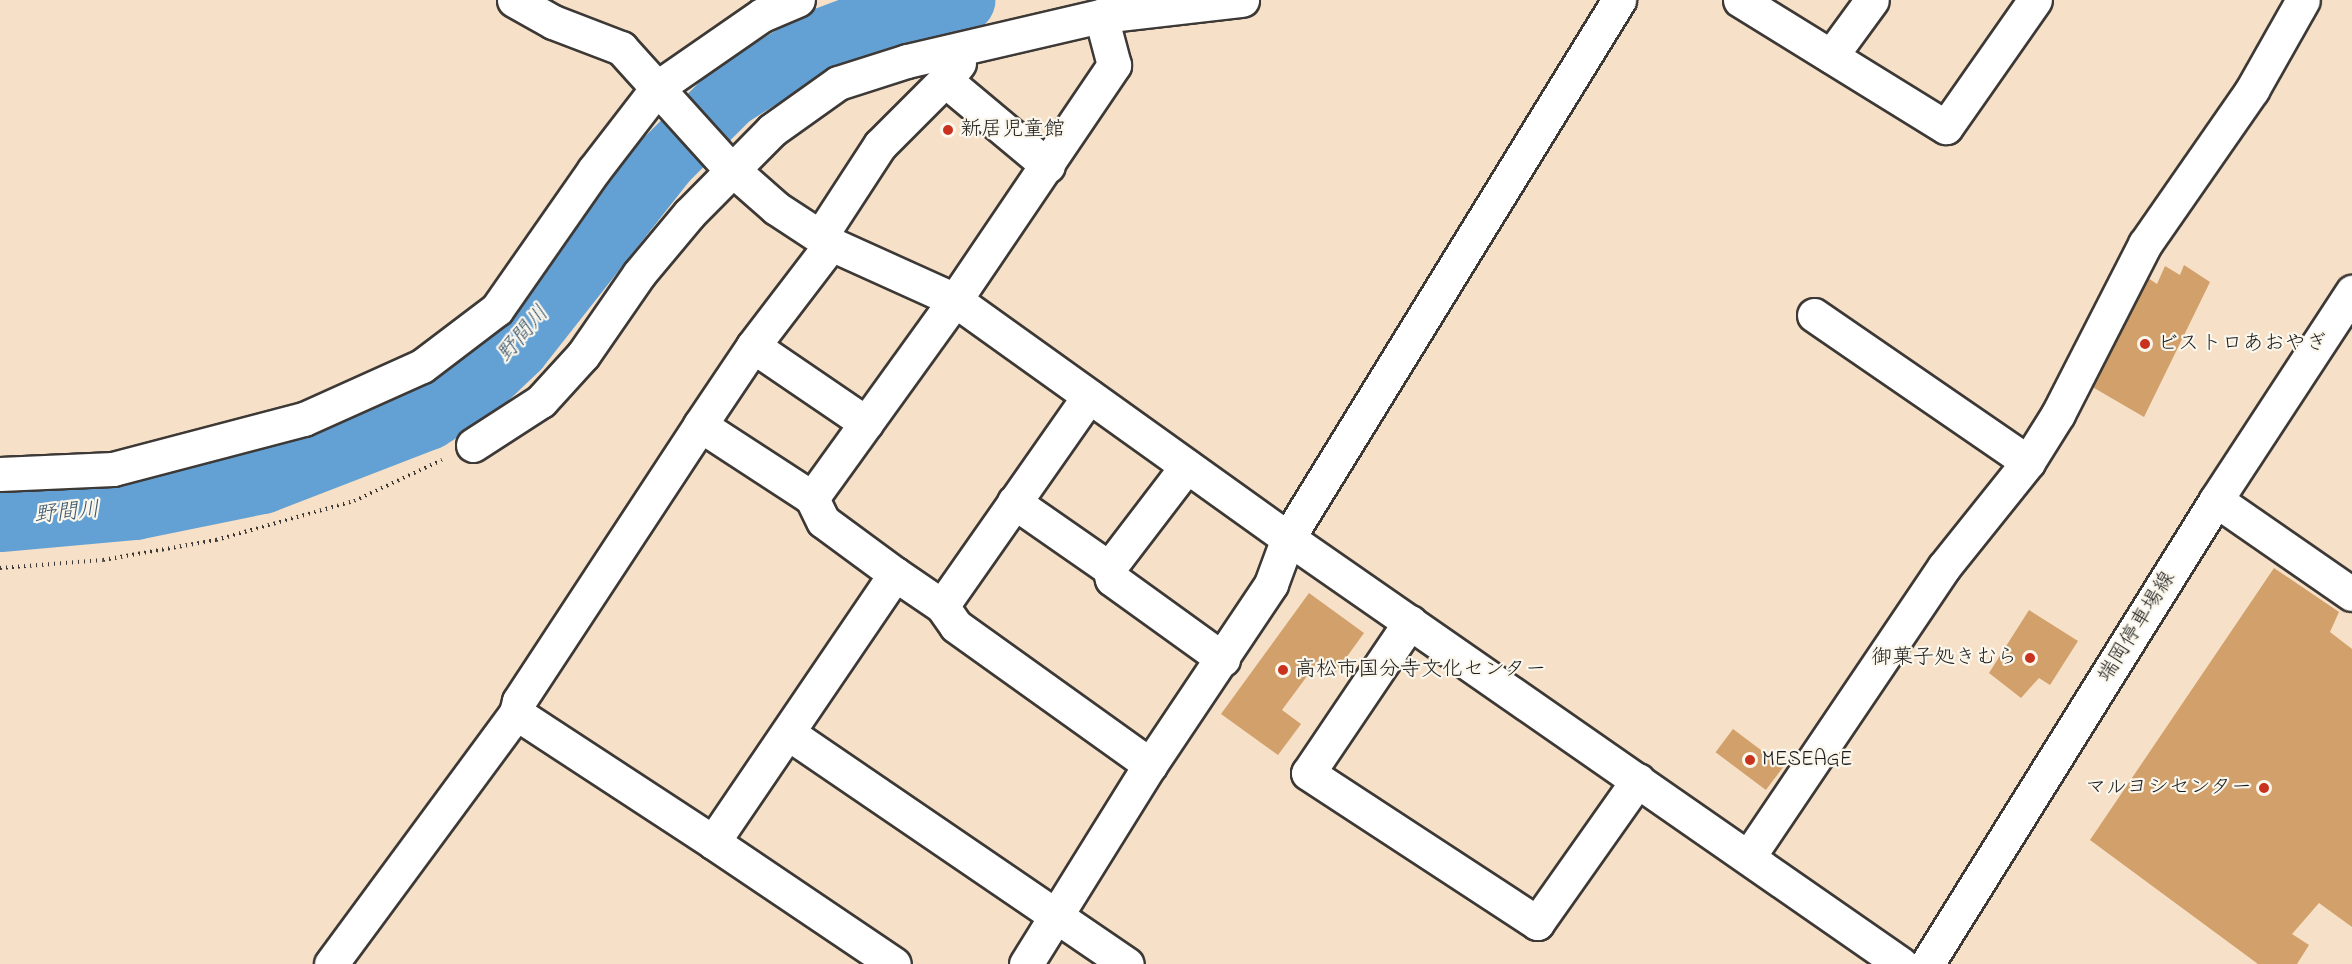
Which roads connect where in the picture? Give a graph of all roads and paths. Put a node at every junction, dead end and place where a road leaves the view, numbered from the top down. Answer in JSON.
{"nodes":[{"id":1,"x":514,"y":0,"type":"edge"},
{"id":2,"x":798,"y":0,"type":"edge"},
{"id":3,"x":1242,"y":0,"type":"edge"},
{"id":4,"x":1619,"y":0,"type":"edge"},
{"id":5,"x":1740,"y":0,"type":"edge"},
{"id":6,"x":1872,"y":0,"type":"edge"},
{"id":7,"x":2035,"y":0,"type":"edge"},
{"id":8,"x":2303,"y":0,"type":"edge"},
{"id":9,"x":1101,"y":16,"type":"junction"},
{"id":10,"x":971,"y":48,"type":"junction"},
{"id":11,"x":1831,"y":56,"type":"junction"},
{"id":12,"x":945,"y":80,"type":"junction"},
{"id":13,"x":663,"y":93,"type":"junction"},
{"id":14,"x":729,"y":166,"type":"junction"},
{"id":15,"x":1048,"y":166,"type":"junction"},
{"id":16,"x":826,"y":241,"type":"junction"},
{"id":17,"x":2352,"y":292,"type":"edge"},
{"id":18,"x":955,"y":300,"type":"junction"},
{"id":19,"x":1814,"y":315,"type":"dead end"},
{"id":20,"x":753,"y":346,"type":"junction"},
{"id":21,"x":1089,"y":396,"type":"junction"},
{"id":22,"x":866,"y":423,"type":"junction"},
{"id":23,"x":700,"y":425,"type":"junction"},
{"id":24,"x":473,"y":445,"type":"joint"},
{"id":25,"x":2028,"y":462,"type":"junction"},
{"id":26,"x":1187,"y":466,"type":"junction"},
{"id":27,"x":0,"y":474,"type":"edge"},
{"id":28,"x":812,"y":498,"type":"junction"},
{"id":29,"x":2216,"y":500,"type":"junction"},
{"id":30,"x":1014,"y":502,"type":"junction"},
{"id":31,"x":1288,"y":538,"type":"junction"},
{"id":32,"x":0,"y":568,"type":"edge"},
{"id":33,"x":1109,"y":568,"type":"junction"},
{"id":34,"x":895,"y":574,"type":"junction"},
{"id":35,"x":2352,"y":594,"type":"edge"},
{"id":36,"x":942,"y":606,"type":"junction"},
{"id":37,"x":1410,"y":622,"type":"junction"},
{"id":38,"x":1223,"y":659,"type":"junction"},
{"id":39,"x":516,"y":713,"type":"junction"},
{"id":40,"x":788,"y":733,"type":"junction"},
{"id":41,"x":1150,"y":765,"type":"junction"},
{"id":42,"x":1638,"y":780,"type":"junction"},
{"id":43,"x":713,"y":842,"type":"junction"},
{"id":44,"x":1749,"y":856,"type":"junction"},
{"id":45,"x":1054,"y":915,"type":"junction"},
{"id":46,"x":331,"y":964,"type":"edge"},
{"id":47,"x":894,"y":964,"type":"edge"},
{"id":48,"x":1026,"y":964,"type":"edge"},
{"id":49,"x":1127,"y":964,"type":"edge"},
{"id":50,"x":1901,"y":964,"type":"edge"},
{"id":51,"x":1927,"y":964,"type":"edge"}],
"edges":[{"from":1,"to":13,"type":"street"},
{"from":2,"to":13,"type":"street"},
{"from":3,"to":9,"type":"street"},
{"from":4,"to":31,"type":"street"},
{"from":5,"to":11,"type":"street"},
{"from":6,"to":11,"type":"street"},
{"from":7,"to":11,"type":"street"},
{"from":8,"to":25,"type":"street"},
{"from":9,"to":10,"type":"street"},
{"from":9,"to":15,"type":"street"},
{"from":10,"to":12,"type":"street"},
{"from":10,"to":14,"type":"street"},
{"from":12,"to":15,"type":"street"},
{"from":12,"to":16,"type":"street"},
{"from":13,"to":14,"type":"street"},
{"from":13,"to":27,"type":"street"},
{"from":14,"to":16,"type":"street"},
{"from":14,"to":24,"type":"street"},
{"from":15,"to":18,"type":"street"},
{"from":16,"to":18,"type":"street"},
{"from":16,"to":20,"type":"street"},
{"from":17,"to":29,"type":"street","name":"端岡停車場線"},
{"from":18,"to":21,"type":"street"},
{"from":18,"to":22,"type":"street"},
{"from":19,"to":25,"type":"street"},
{"from":20,"to":22,"type":"street"},
{"from":20,"to":23,"type":"street"},
{"from":21,"to":26,"type":"street"},
{"from":21,"to":30,"type":"street"},
{"from":22,"to":28,"type":"street"},
{"from":23,"to":28,"type":"street"},
{"from":23,"to":39,"type":"street"},
{"from":24,"to":32,"type":"path"},
{"from":25,"to":44,"type":"street"},
{"from":26,"to":31,"type":"street"},
{"from":26,"to":33,"type":"street"},
{"from":28,"to":34,"type":"street"},
{"from":29,"to":35,"type":"street"},
{"from":29,"to":51,"type":"street","name":"端岡停車場線"},
{"from":30,"to":33,"type":"street"},
{"from":30,"to":36,"type":"street"},
{"from":31,"to":37,"type":"street"},
{"from":31,"to":38,"type":"street"},
{"from":33,"to":38,"type":"street"},
{"from":34,"to":36,"type":"street"},
{"from":34,"to":40,"type":"street"},
{"from":36,"to":41,"type":"street"},
{"from":37,"to":42,"type":"street"},
{"from":37,"to":42,"type":"street"},
{"from":38,"to":41,"type":"street"},
{"from":39,"to":43,"type":"street"},
{"from":39,"to":46,"type":"street"},
{"from":40,"to":43,"type":"street"},
{"from":40,"to":45,"type":"street"},
{"from":41,"to":45,"type":"street"},
{"from":42,"to":44,"type":"street"},
{"from":43,"to":47,"type":"street"},
{"from":44,"to":50,"type":"street"},
{"from":45,"to":48,"type":"street"},
{"from":45,"to":49,"type":"street"}]}
